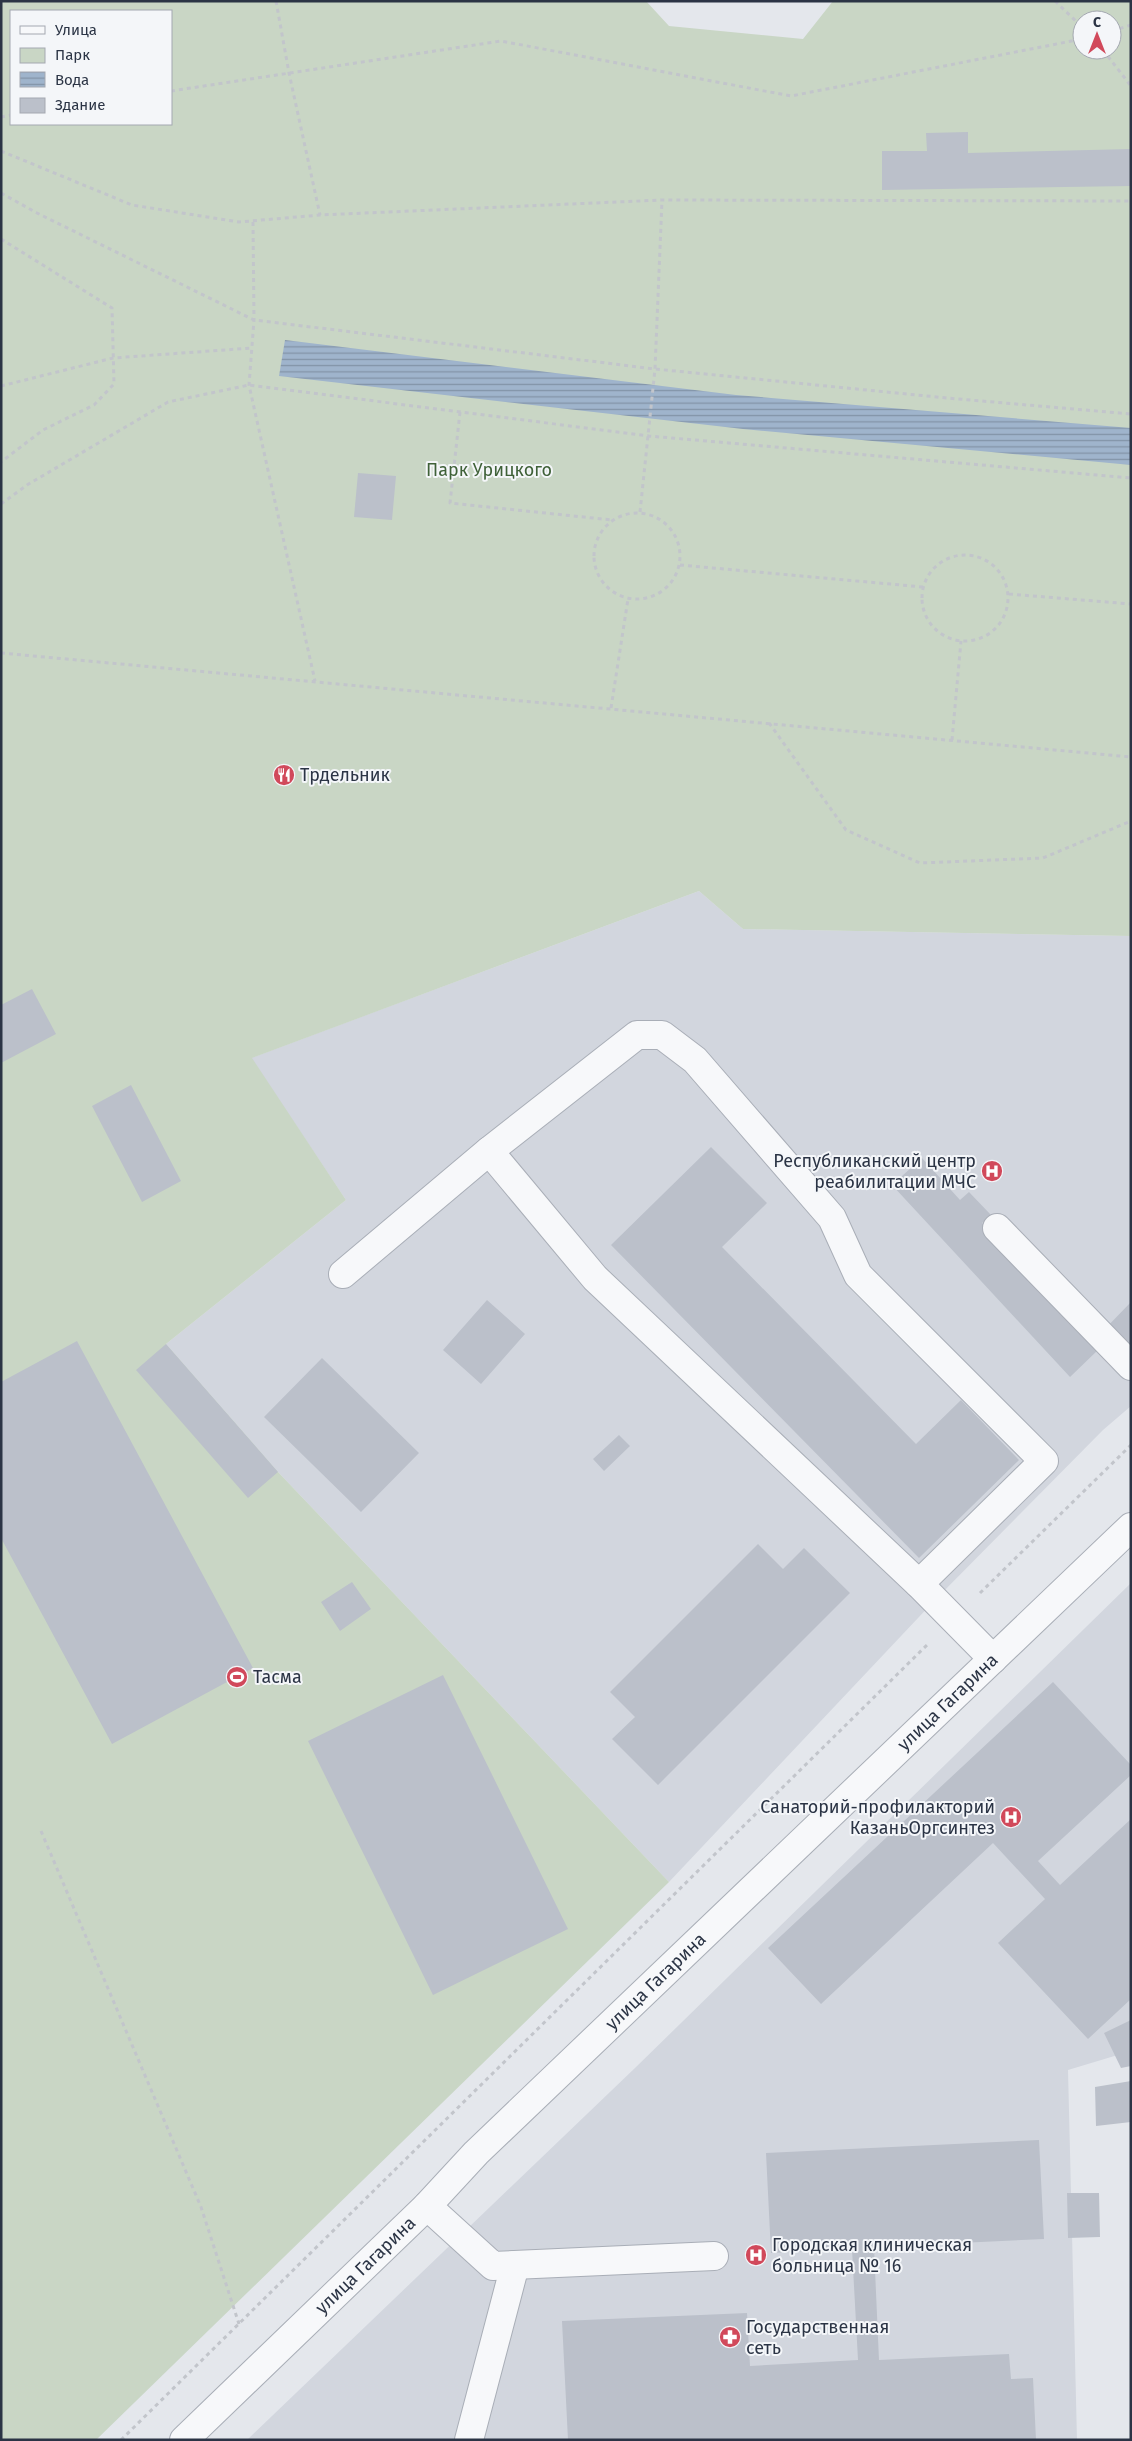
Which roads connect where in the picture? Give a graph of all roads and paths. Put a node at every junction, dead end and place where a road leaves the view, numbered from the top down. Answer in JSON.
{"nodes":[{"id":1,"x":276,"y":1,"type":"edge"},
{"id":2,"x":1055,"y":1,"type":"edge"},
{"id":3,"x":1072,"y":17,"type":"edge"},
{"id":4,"x":1072,"y":41,"type":"edge"},
{"id":5,"x":1111,"y":60,"type":"edge"},
{"id":6,"x":289,"y":72,"type":"junction"},
{"id":7,"x":1131,"y":86,"type":"edge"},
{"id":8,"x":172,"y":91,"type":"edge"},
{"id":9,"x":1,"y":151,"type":"edge"},
{"id":10,"x":1,"y":192,"type":"edge"},
{"id":11,"x":662,"y":200,"type":"junction"},
{"id":12,"x":1131,"y":201,"type":"edge"},
{"id":13,"x":320,"y":215,"type":"junction"},
{"id":14,"x":253,"y":222,"type":"junction"},
{"id":15,"x":1,"y":239,"type":"edge"},
{"id":16,"x":254,"y":320,"type":"junction"},
{"id":17,"x":252,"y":348,"type":"junction"},
{"id":18,"x":113,"y":358,"type":"junction"},
{"id":19,"x":655,"y":369,"type":"junction"},
{"id":20,"x":249,"y":385,"type":"junction"},
{"id":21,"x":1,"y":386,"type":"edge"},
{"id":22,"x":460,"y":412,"type":"junction"},
{"id":23,"x":1131,"y":414,"type":"edge"},
{"id":24,"x":649,"y":436,"type":"junction"},
{"id":25,"x":1,"y":462,"type":"edge"},
{"id":26,"x":1131,"y":478,"type":"edge"},
{"id":27,"x":1,"y":504,"type":"edge"},
{"id":28,"x":640,"y":512,"type":"junction"},
{"id":29,"x":612,"y":520,"type":"junction"},
{"id":30,"x":680,"y":566,"type":"junction"},
{"id":31,"x":923,"y":587,"type":"junction"},
{"id":32,"x":1010,"y":594,"type":"junction"},
{"id":33,"x":628,"y":599,"type":"junction"},
{"id":34,"x":1131,"y":604,"type":"edge"},
{"id":35,"x":961,"y":641,"type":"junction"},
{"id":36,"x":1,"y":653,"type":"edge"},
{"id":37,"x":315,"y":682,"type":"junction"},
{"id":38,"x":611,"y":708,"type":"junction"},
{"id":39,"x":769,"y":723,"type":"junction"},
{"id":40,"x":952,"y":740,"type":"junction"},
{"id":41,"x":1131,"y":757,"type":"edge"},
{"id":42,"x":1131,"y":821,"type":"edge"},
{"id":43,"x":489,"y":1151,"type":"junction"},
{"id":44,"x":998,"y":1228,"type":"dead end"},
{"id":45,"x":343,"y":1274,"type":"dead end"},
{"id":46,"x":1131,"y":1366,"type":"edge"},
{"id":47,"x":1131,"y":1445,"type":"edge"},
{"id":48,"x":1131,"y":1527,"type":"edge"},
{"id":49,"x":919,"y":1584,"type":"junction"},
{"id":50,"x":954,"y":1619,"type":"junction"},
{"id":51,"x":993,"y":1659,"type":"junction"},
{"id":52,"x":40,"y":1831,"type":"dead end"},
{"id":53,"x":427,"y":2206,"type":"junction"},
{"id":54,"x":714,"y":2256,"type":"dead end"},
{"id":55,"x":514,"y":2265,"type":"junction"},
{"id":56,"x":239,"y":2324,"type":"junction"},
{"id":57,"x":121,"y":2440,"type":"edge"},
{"id":58,"x":184,"y":2440,"type":"edge"},
{"id":59,"x":469,"y":2440,"type":"edge"}],
"edges":[{"from":1,"to":6,"type":"path"},
{"from":2,"to":3,"type":"path"},
{"from":4,"to":6,"type":"path"},
{"from":5,"to":7,"type":"path"},
{"from":6,"to":8,"type":"path"},
{"from":6,"to":13,"type":"path"},
{"from":9,"to":14,"type":"path"},
{"from":10,"to":16,"type":"path"},
{"from":11,"to":12,"type":"path"},
{"from":11,"to":13,"type":"path"},
{"from":11,"to":19,"type":"path"},
{"from":13,"to":14,"type":"path"},
{"from":14,"to":16,"type":"path"},
{"from":15,"to":18,"type":"path"},
{"from":16,"to":17,"type":"path"},
{"from":16,"to":19,"type":"path"},
{"from":17,"to":18,"type":"path"},
{"from":17,"to":20,"type":"path"},
{"from":18,"to":21,"type":"path"},
{"from":18,"to":25,"type":"path"},
{"from":19,"to":23,"type":"path"},
{"from":19,"to":24,"type":"path"},
{"from":20,"to":22,"type":"path"},
{"from":20,"to":27,"type":"path"},
{"from":20,"to":37,"type":"path"},
{"from":22,"to":24,"type":"path"},
{"from":22,"to":29,"type":"path"},
{"from":24,"to":26,"type":"path"},
{"from":24,"to":28,"type":"path"},
{"from":28,"to":29,"type":"path"},
{"from":28,"to":30,"type":"path"},
{"from":29,"to":33,"type":"path"},
{"from":30,"to":31,"type":"path"},
{"from":30,"to":33,"type":"path"},
{"from":31,"to":32,"type":"path"},
{"from":31,"to":35,"type":"path"},
{"from":32,"to":34,"type":"path"},
{"from":32,"to":35,"type":"path"},
{"from":33,"to":38,"type":"path"},
{"from":35,"to":40,"type":"path"},
{"from":36,"to":37,"type":"path"},
{"from":37,"to":38,"type":"path"},
{"from":38,"to":39,"type":"path"},
{"from":39,"to":40,"type":"path"},
{"from":39,"to":42,"type":"path"},
{"from":40,"to":41,"type":"path"},
{"from":43,"to":45,"type":"street"},
{"from":43,"to":49,"type":"street"},
{"from":43,"to":49,"type":"street"},
{"from":44,"to":46,"type":"street"},
{"from":47,"to":50,"type":"path"},
{"from":48,"to":51,"type":"street","name":"улица Гагарина"},
{"from":49,"to":50,"type":"street"},
{"from":50,"to":51,"type":"street"},
{"from":50,"to":56,"type":"path"},
{"from":51,"to":53,"type":"street","name":"улица Гагарина"},
{"from":52,"to":56,"type":"path"},
{"from":53,"to":55,"type":"street"},
{"from":53,"to":58,"type":"street","name":"улица Гагарина"},
{"from":54,"to":55,"type":"street"},
{"from":55,"to":59,"type":"street"},
{"from":56,"to":57,"type":"path"}]}
